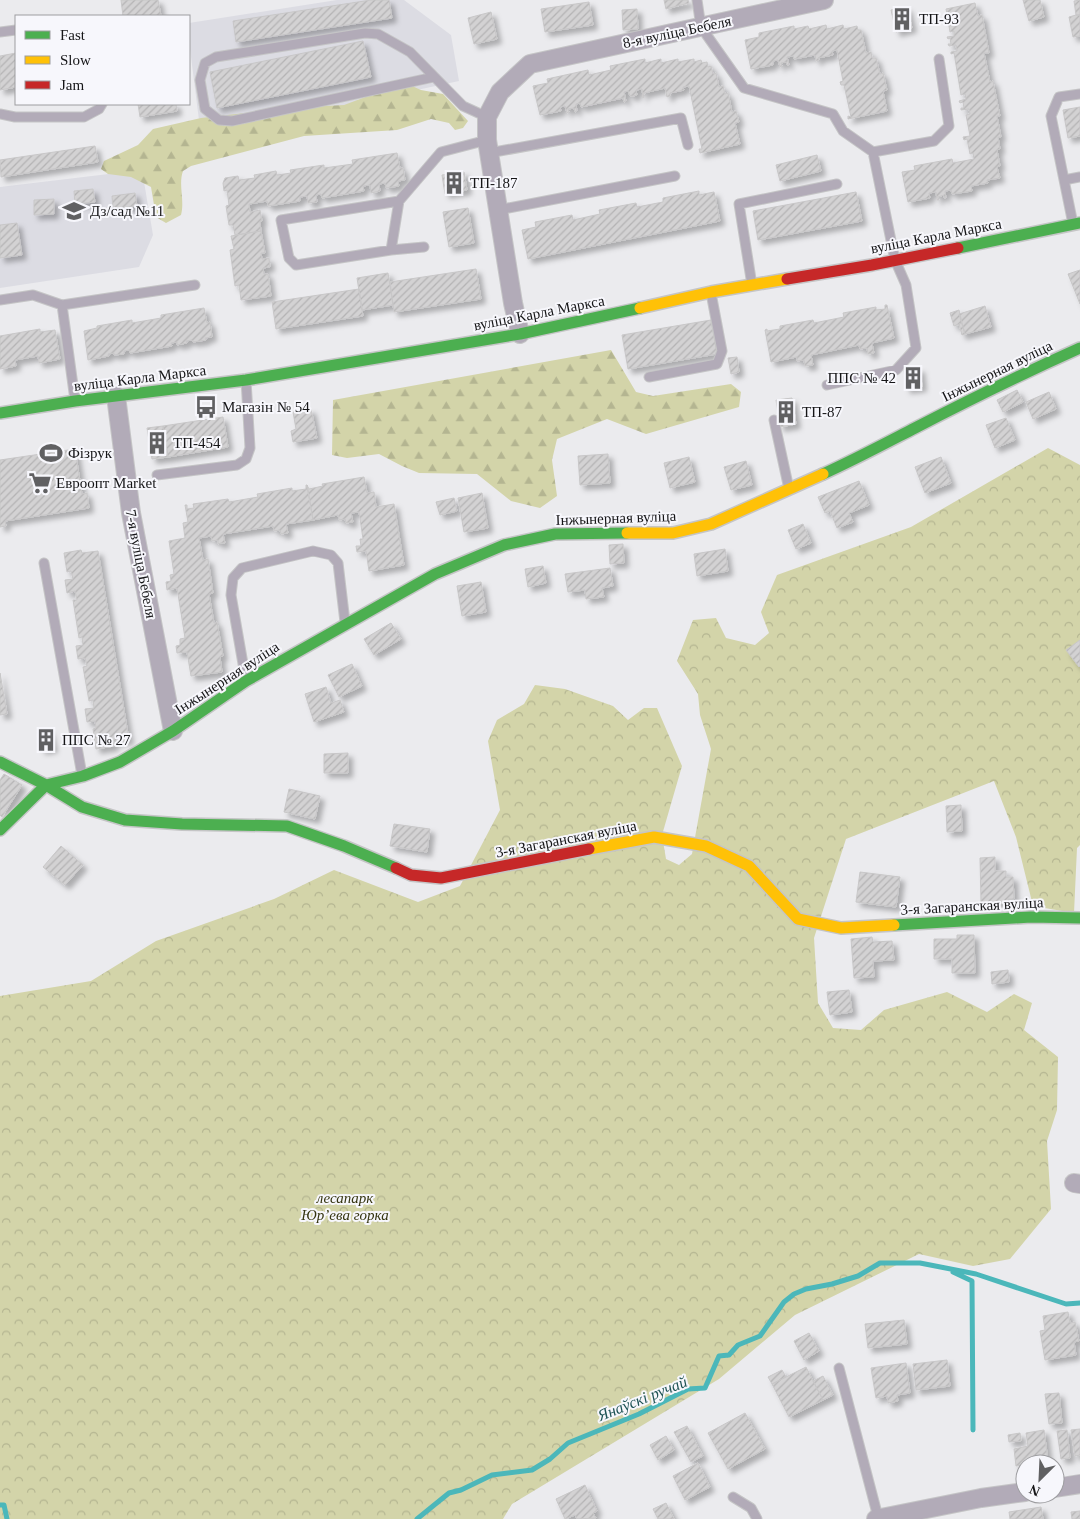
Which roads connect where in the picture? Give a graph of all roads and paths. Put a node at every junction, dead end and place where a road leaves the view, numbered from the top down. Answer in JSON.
{"nodes":[{"id":1,"x":697,"y":0,"type":"edge"},
{"id":2,"x":824,"y":0,"type":"edge"},
{"id":3,"x":702,"y":27,"type":"junction"},
{"id":4,"x":15,"y":30,"type":"edge"},
{"id":5,"x":0,"y":32,"type":"edge"},
{"id":6,"x":939,"y":59,"type":"dead end"},
{"id":7,"x":434,"y":77,"type":"junction"},
{"id":8,"x":1080,"y":94,"type":"edge"},
{"id":9,"x":101,"y":105,"type":"edge"},
{"id":10,"x":0,"y":114,"type":"edge"},
{"id":11,"x":487,"y":118,"type":"junction"},
{"id":12,"x":688,"y":145,"type":"dead end"},
{"id":13,"x":488,"y":146,"type":"junction"},
{"id":14,"x":873,"y":152,"type":"junction"},
{"id":15,"x":674,"y":176,"type":"dead end"},
{"id":16,"x":1080,"y":178,"type":"edge"},
{"id":17,"x":1064,"y":180,"type":"junction"},
{"id":18,"x":837,"y":184,"type":"dead end"},
{"id":19,"x":399,"y":201,"type":"junction"},
{"id":20,"x":498,"y":210,"type":"junction"},
{"id":21,"x":1076,"y":223,"type":"edge"},
{"id":22,"x":424,"y":247,"type":"dead end"},
{"id":23,"x":391,"y":250,"type":"junction"},
{"id":24,"x":895,"y":260,"type":"junction"},
{"id":25,"x":195,"y":285,"type":"dead end"},
{"id":26,"x":752,"y":285,"type":"junction"},
{"id":27,"x":711,"y":292,"type":"junction"},
{"id":28,"x":0,"y":300,"type":"edge"},
{"id":29,"x":62,"y":305,"type":"junction"},
{"id":30,"x":520,"y":334,"type":"junction"},
{"id":31,"x":1080,"y":348,"type":"edge"},
{"id":32,"x":649,"y":377,"type":"dead end"},
{"id":33,"x":246,"y":380,"type":"junction"},
{"id":34,"x":827,"y":385,"type":"dead end"},
{"id":35,"x":116,"y":396,"type":"junction"},
{"id":36,"x":75,"y":401,"type":"junction"},
{"id":37,"x":0,"y":413,"type":"edge"},
{"id":38,"x":774,"y":420,"type":"dead end"},
{"id":39,"x":157,"y":475,"type":"dead end"},
{"id":40,"x":789,"y":489,"type":"junction"},
{"id":41,"x":44,"y":563,"type":"dead end"},
{"id":42,"x":345,"y":624,"type":"junction"},
{"id":43,"x":246,"y":681,"type":"junction"},
{"id":44,"x":173,"y":731,"type":"junction"},
{"id":45,"x":0,"y":762,"type":"edge"},
{"id":46,"x":82,"y":776,"type":"junction"},
{"id":47,"x":46,"y":785,"type":"junction"},
{"id":48,"x":0,"y":830,"type":"edge"},
{"id":49,"x":1080,"y":918,"type":"edge"},
{"id":50,"x":838,"y":1368,"type":"dead end"},
{"id":51,"x":1080,"y":1484,"type":"edge"},
{"id":52,"x":1065,"y":1486,"type":"edge"},
{"id":53,"x":1015,"y":1493,"type":"edge"},
{"id":54,"x":733,"y":1497,"type":"dead end"},
{"id":55,"x":877,"y":1518,"type":"edge"},
{"id":56,"x":757,"y":1519,"type":"edge"}],
"edges":[{"from":1,"to":3,"type":"lane"},
{"from":2,"to":3,"type":"street","name":"8-я вуліца Бебеля"},
{"from":3,"to":11,"type":"street","name":"8-я вуліца Бебеля"},
{"from":3,"to":14,"type":"lane"},
{"from":4,"to":5,"type":"lane"},
{"from":6,"to":14,"type":"lane"},
{"from":7,"to":7,"type":"lane"},
{"from":7,"to":11,"type":"lane"},
{"from":8,"to":17,"type":"lane"},
{"from":9,"to":10,"type":"lane"},
{"from":11,"to":13,"type":"street"},
{"from":12,"to":13,"type":"lane"},
{"from":13,"to":19,"type":"lane"},
{"from":13,"to":20,"type":"street"},
{"from":14,"to":24,"type":"lane"},
{"from":15,"to":20,"type":"lane"},
{"from":16,"to":17,"type":"lane"},
{"from":17,"to":21,"type":"lane"},
{"from":18,"to":26,"type":"lane"},
{"from":19,"to":23,"type":"lane"},
{"from":19,"to":23,"type":"lane"},
{"from":20,"to":30,"type":"street"},
{"from":21,"to":24,"type":"street","name":"вуліца Карла Маркса"},
{"from":22,"to":23,"type":"lane"},
{"from":24,"to":26,"type":"street","name":"вуліца Карла Маркса"},
{"from":24,"to":34,"type":"lane"},
{"from":25,"to":29,"type":"lane"},
{"from":26,"to":27,"type":"street","name":"вуліца Карла Маркса"},
{"from":27,"to":30,"type":"street","name":"вуліца Карла Маркса"},
{"from":27,"to":32,"type":"lane"},
{"from":28,"to":29,"type":"lane"},
{"from":29,"to":36,"type":"lane"},
{"from":30,"to":33,"type":"street","name":"вуліца Карла Маркса"},
{"from":31,"to":40,"type":"street","name":"Інжынерная вуліца"},
{"from":33,"to":35,"type":"street","name":"вуліца Карла Маркса"},
{"from":33,"to":39,"type":"lane"},
{"from":35,"to":36,"type":"street","name":"вуліца Карла Маркса"},
{"from":35,"to":44,"type":"street","name":"7-я вуліца Бебеля"},
{"from":36,"to":37,"type":"street","name":"вуліца Карла Маркса"},
{"from":38,"to":40,"type":"lane"},
{"from":40,"to":42,"type":"street","name":"Інжынерная вуліца"},
{"from":41,"to":46,"type":"lane"},
{"from":42,"to":43,"type":"street","name":"Інжынерная вуліца"},
{"from":42,"to":43,"type":"lane"},
{"from":43,"to":44,"type":"street","name":"Інжынерная вуліца"},
{"from":44,"to":46,"type":"street","name":"Інжынерная вуліца"},
{"from":45,"to":47,"type":"street"},
{"from":46,"to":47,"type":"street","name":"Інжынерная вуліца"},
{"from":47,"to":48,"type":"street"},
{"from":47,"to":49,"type":"street","name":"3-я Загаранская вуліца"},
{"from":50,"to":55,"type":"lane"},
{"from":51,"to":52,"type":"street"},
{"from":53,"to":55,"type":"street"},
{"from":54,"to":56,"type":"lane"}]}
